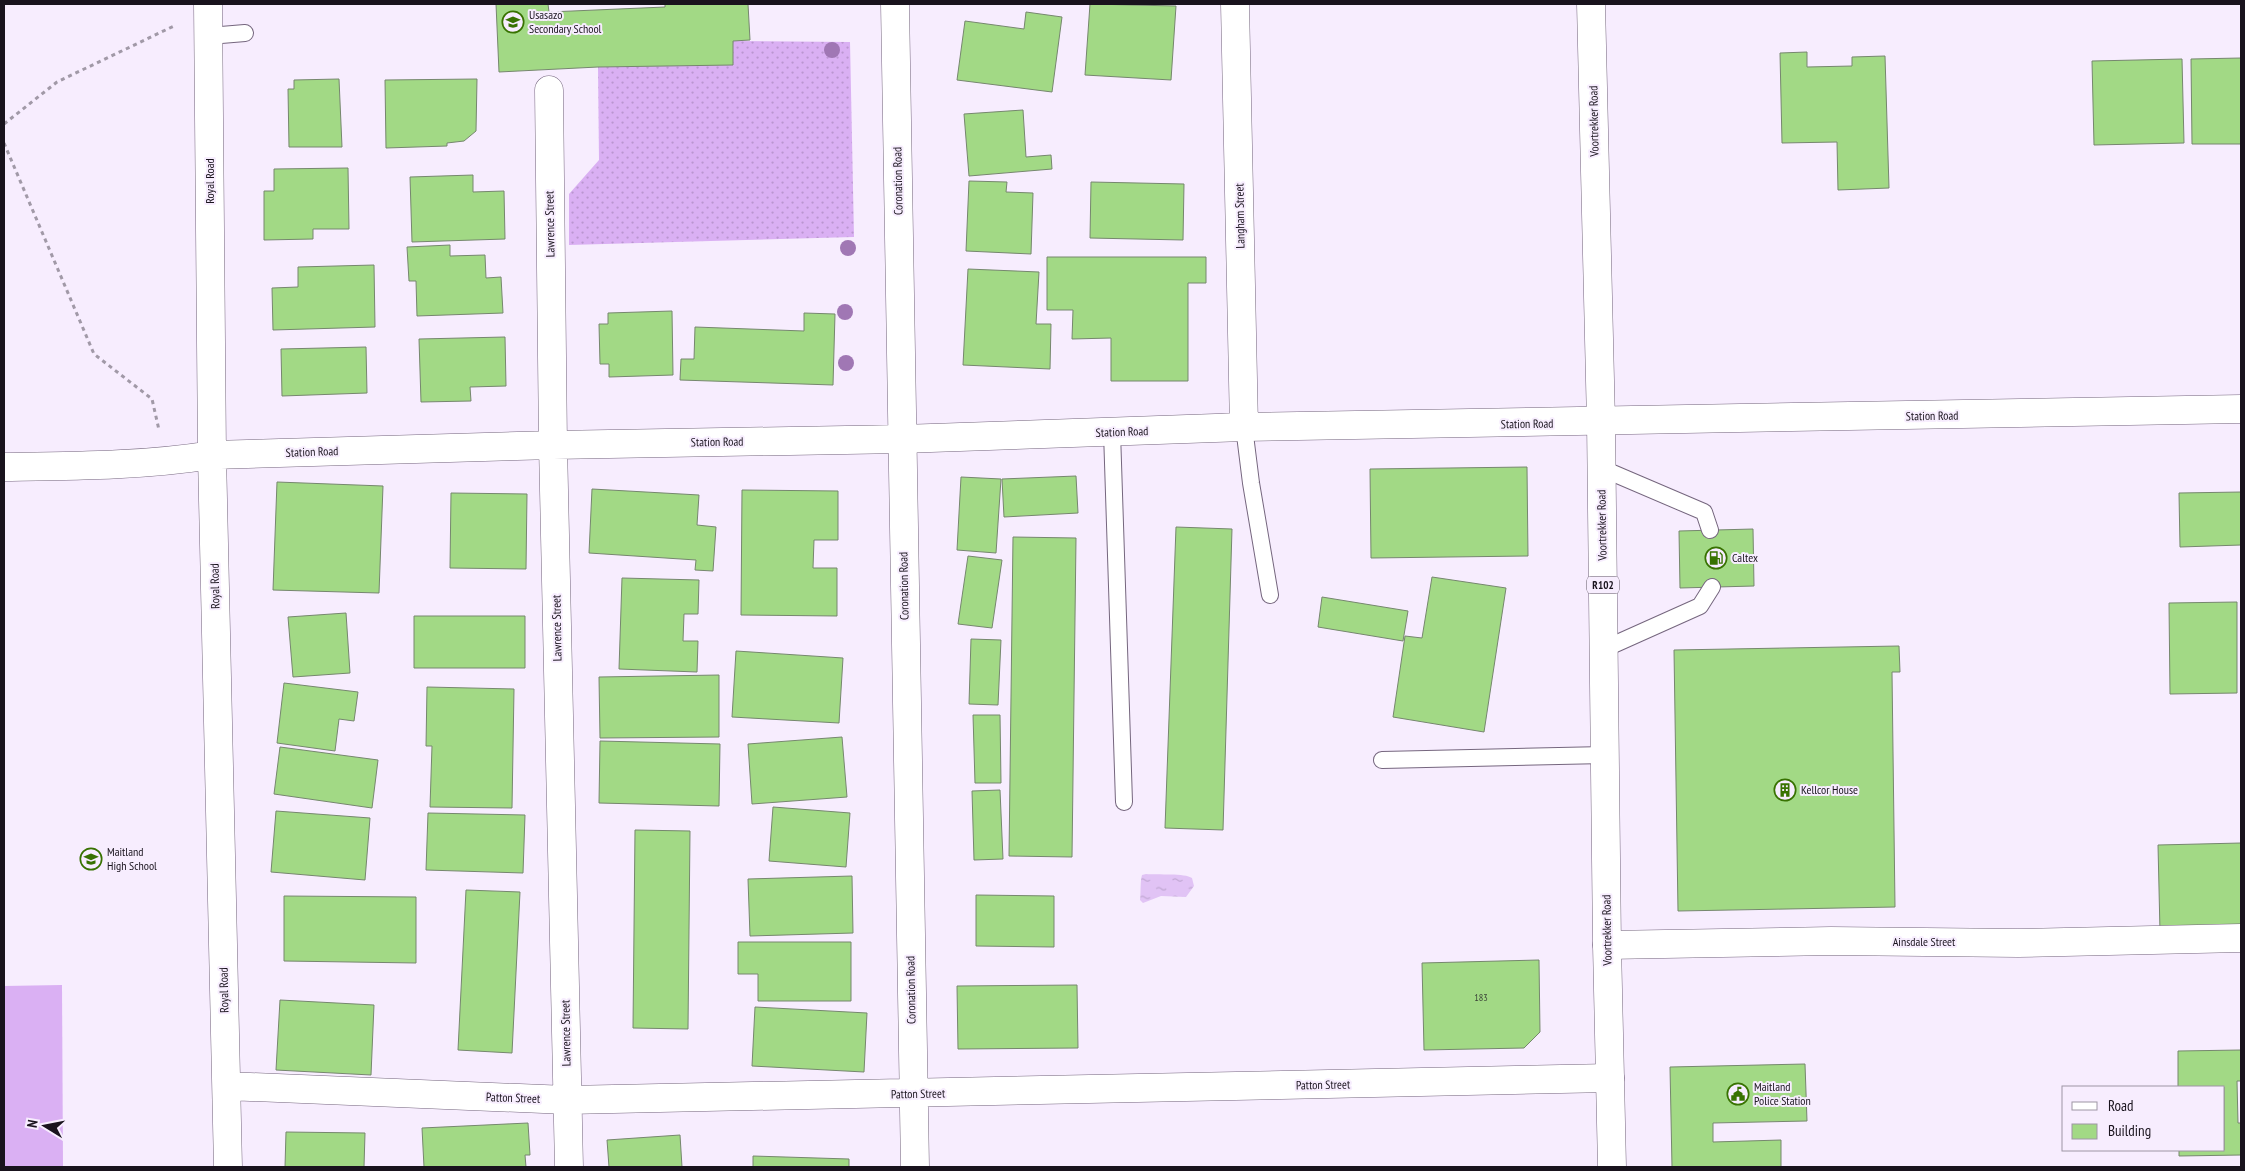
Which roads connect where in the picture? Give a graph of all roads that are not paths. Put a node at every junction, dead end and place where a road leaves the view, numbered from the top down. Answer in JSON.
{"nodes":[{"id":1,"x":895,"y":4,"type":"edge"},
{"id":2,"x":1235,"y":4,"type":"edge"},
{"id":3,"x":1591,"y":4,"type":"edge"},
{"id":4,"x":208,"y":17,"type":"edge"},
{"id":5,"x":245,"y":33,"type":"dead end"},
{"id":6,"x":548,"y":90,"type":"dead end"},
{"id":7,"x":2241,"y":409,"type":"edge"},
{"id":8,"x":1601,"y":422,"type":"junction"},
{"id":9,"x":1244,"y":427,"type":"junction"},
{"id":10,"x":1112,"y":432,"type":"junction"},
{"id":11,"x":902,"y":439,"type":"junction"},
{"id":12,"x":553,"y":444,"type":"junction"},
{"id":13,"x":212,"y":454,"type":"junction"},
{"id":14,"x":4,"y":467,"type":"edge"},
{"id":15,"x":1602,"y":468,"type":"junction"},
{"id":16,"x":1710,"y":530,"type":"dead end"},
{"id":17,"x":1712,"y":587,"type":"dead end"},
{"id":18,"x":1270,"y":595,"type":"dead end"},
{"id":19,"x":1604,"y":649,"type":"junction"},
{"id":20,"x":1605,"y":755,"type":"junction"},
{"id":21,"x":1382,"y":760,"type":"dead end"},
{"id":22,"x":1124,"y":802,"type":"dead end"},
{"id":23,"x":2241,"y":938,"type":"edge"},
{"id":24,"x":1607,"y":945,"type":"junction"},
{"id":25,"x":1610,"y":1078,"type":"junction"},
{"id":26,"x":226,"y":1086,"type":"junction"},
{"id":27,"x":914,"y":1094,"type":"junction"},
{"id":28,"x":567,"y":1100,"type":"junction"},
{"id":29,"x":228,"y":1167,"type":"edge"},
{"id":30,"x":569,"y":1167,"type":"edge"},
{"id":31,"x":915,"y":1167,"type":"edge"},
{"id":32,"x":1612,"y":1167,"type":"edge"}],
"edges":[{"from":1,"to":11,"type":"street","name":"Coronation Road"},
{"from":2,"to":9,"type":"street","name":"Langham Street"},
{"from":3,"to":8,"type":"street","name":"Voortrekker Road","number":"R102"},
{"from":4,"to":5,"type":"lane"},
{"from":4,"to":13,"type":"street","name":"Royal Road"},
{"from":6,"to":12,"type":"street","name":"Lawrence Street"},
{"from":7,"to":8,"type":"street","name":"Station Road"},
{"from":8,"to":9,"type":"street","name":"Station Road"},
{"from":8,"to":15,"type":"street","name":"Voortrekker Road","number":"R102"},
{"from":9,"to":10,"type":"street","name":"Station Road"},
{"from":9,"to":18,"type":"lane"},
{"from":10,"to":11,"type":"street","name":"Station Road"},
{"from":10,"to":22,"type":"lane"},
{"from":11,"to":12,"type":"street","name":"Station Road"},
{"from":11,"to":27,"type":"street","name":"Coronation Road"},
{"from":12,"to":13,"type":"street","name":"Station Road"},
{"from":12,"to":28,"type":"street","name":"Lawrence Street"},
{"from":13,"to":14,"type":"street","name":"Station Road"},
{"from":13,"to":26,"type":"street","name":"Royal Road"},
{"from":15,"to":16,"type":"lane"},
{"from":15,"to":19,"type":"street","name":"Voortrekker Road","number":"R102"},
{"from":17,"to":19,"type":"lane"},
{"from":19,"to":20,"type":"street","name":"Voortrekker Road","number":"R102"},
{"from":20,"to":21,"type":"lane"},
{"from":20,"to":24,"type":"street","name":"Voortrekker Road","number":"R102"},
{"from":23,"to":24,"type":"street","name":"Ainsdale Street"},
{"from":24,"to":25,"type":"street","name":"Voortrekker Road","number":"R102"},
{"from":25,"to":27,"type":"street","name":"Patton Street"},
{"from":25,"to":32,"type":"street","name":"Voortrekker Road","number":"R102"},
{"from":26,"to":28,"type":"street","name":"Patton Street"},
{"from":26,"to":29,"type":"street","name":"Royal Road"},
{"from":27,"to":28,"type":"street","name":"Patton Street"},
{"from":27,"to":31,"type":"street","name":"Coronation Road"},
{"from":28,"to":30,"type":"street","name":"Lawrence Street"}]}
